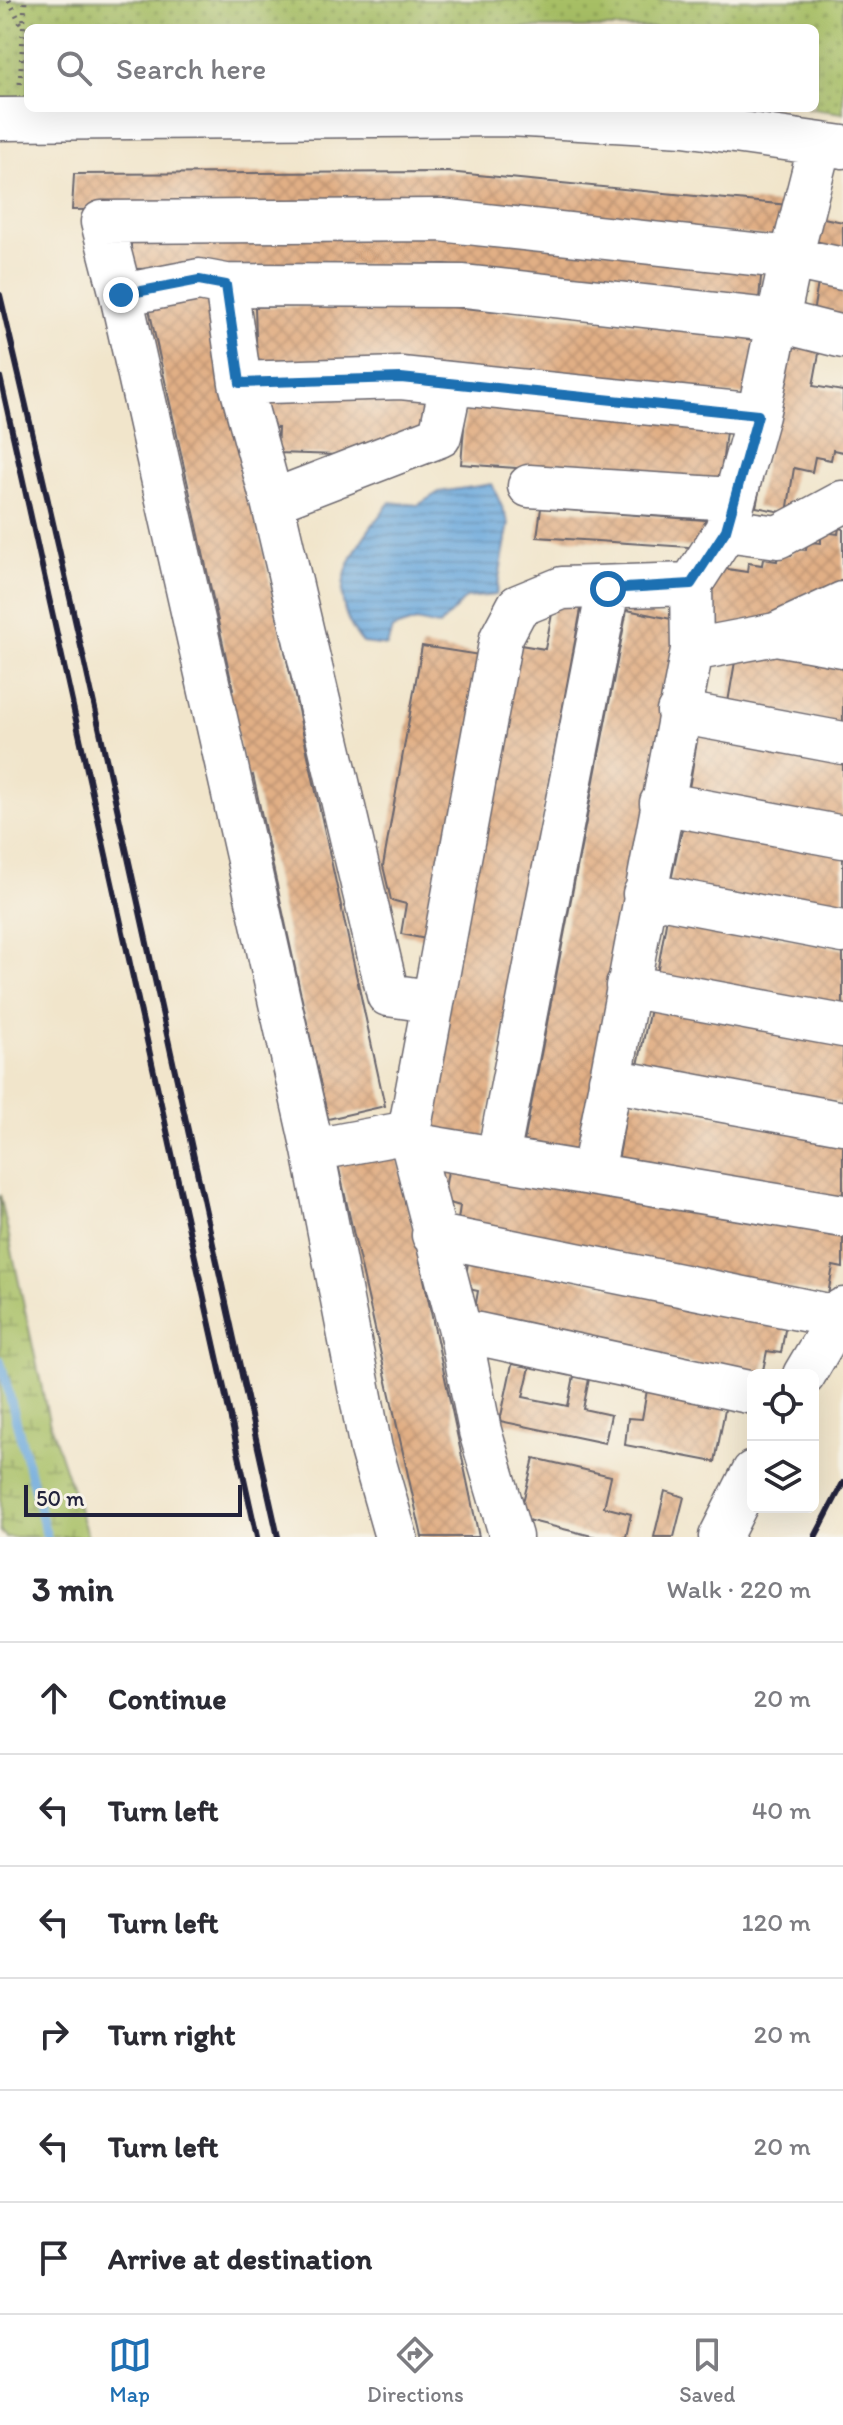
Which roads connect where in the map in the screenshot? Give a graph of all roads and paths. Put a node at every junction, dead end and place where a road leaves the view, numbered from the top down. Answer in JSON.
{"nodes":[{"id":1,"x":9,"y":0,"type":"edge"},
{"id":2,"x":25,"y":0,"type":"edge"},
{"id":3,"x":23,"y":31,"type":"junction"},
{"id":4,"x":24,"y":34,"type":"edge"},
{"id":5,"x":14,"y":110,"type":"edge"},
{"id":6,"x":212,"y":112,"type":"edge"},
{"id":7,"x":832,"y":145,"type":"edge"},
{"id":8,"x":791,"y":258,"type":"junction"},
{"id":9,"x":843,"y":269,"type":"edge"},
{"id":10,"x":226,"y":285,"type":"junction"},
{"id":11,"x":121,"y":295,"type":"junction"},
{"id":12,"x":779,"y":321,"type":"junction"},
{"id":13,"x":843,"y":337,"type":"edge"},
{"id":14,"x":240,"y":383,"type":"junction"},
{"id":15,"x":451,"y":384,"type":"junction"},
{"id":16,"x":758,"y":415,"type":"junction"},
{"id":17,"x":529,"y":486,"type":"dead end"},
{"id":18,"x":272,"y":501,"type":"junction"},
{"id":19,"x":843,"y":502,"type":"edge"},
{"id":20,"x":729,"y":515,"type":"junction"},
{"id":21,"x":691,"y":584,"type":"junction"},
{"id":22,"x":608,"y":589,"type":"junction"},
{"id":23,"x":843,"y":603,"type":"edge"},
{"id":24,"x":776,"y":634,"type":"junction"},
{"id":25,"x":843,"y":646,"type":"edge"},
{"id":26,"x":692,"y":650,"type":"junction"},
{"id":27,"x":678,"y":712,"type":"junction"},
{"id":28,"x":843,"y":743,"type":"edge"},
{"id":29,"x":661,"y":803,"type":"junction"},
{"id":30,"x":843,"y":837,"type":"edge"},
{"id":31,"x":644,"y":894,"type":"junction"},
{"id":32,"x":843,"y":932,"type":"edge"},
{"id":33,"x":627,"y":986,"type":"junction"},
{"id":34,"x":430,"y":1001,"type":"junction"},
{"id":35,"x":843,"y":1026,"type":"edge"},
{"id":36,"x":610,"y":1080,"type":"junction"},
{"id":37,"x":843,"y":1123,"type":"edge"},
{"id":38,"x":410,"y":1138,"type":"junction"},
{"id":39,"x":313,"y":1150,"type":"junction"},
{"id":40,"x":498,"y":1157,"type":"junction"},
{"id":41,"x":593,"y":1173,"type":"junction"},
{"id":42,"x":843,"y":1216,"type":"edge"},
{"id":43,"x":433,"y":1235,"type":"junction"},
{"id":44,"x":840,"y":1313,"type":"edge"},
{"id":45,"x":460,"y":1330,"type":"junction"},
{"id":46,"x":807,"y":1369,"type":"edge"},
{"id":47,"x":747,"y":1392,"type":"edge"},
{"id":48,"x":747,"y":1484,"type":"edge"},
{"id":49,"x":515,"y":1536,"type":"edge"},
{"id":50,"x":396,"y":1537,"type":"edge"},
{"id":51,"x":720,"y":1537,"type":"edge"}],
"edges":[{"from":1,"to":3,"type":"path"},
{"from":2,"to":3,"type":"path"},
{"from":3,"to":4,"type":"path"},
{"from":3,"to":5,"type":"path"},
{"from":6,"to":7,"type":"street"},
{"from":7,"to":8,"type":"street"},
{"from":8,"to":9,"type":"street"},
{"from":8,"to":11,"type":"street"},
{"from":8,"to":12,"type":"street"},
{"from":10,"to":11,"type":"street"},
{"from":10,"to":12,"type":"street"},
{"from":10,"to":14,"type":"street"},
{"from":11,"to":39,"type":"street"},
{"from":12,"to":13,"type":"street"},
{"from":12,"to":16,"type":"street"},
{"from":14,"to":15,"type":"street"},
{"from":14,"to":18,"type":"street"},
{"from":15,"to":16,"type":"street"},
{"from":15,"to":18,"type":"street"},
{"from":16,"to":20,"type":"street"},
{"from":17,"to":20,"type":"street"},
{"from":18,"to":34,"type":"street"},
{"from":19,"to":20,"type":"street"},
{"from":20,"to":21,"type":"street"},
{"from":21,"to":22,"type":"street"},
{"from":21,"to":26,"type":"street"},
{"from":22,"to":34,"type":"street"},
{"from":22,"to":40,"type":"street"},
{"from":23,"to":24,"type":"street"},
{"from":24,"to":25,"type":"street"},
{"from":24,"to":26,"type":"street"},
{"from":26,"to":27,"type":"street"},
{"from":27,"to":28,"type":"street"},
{"from":27,"to":29,"type":"street"},
{"from":29,"to":30,"type":"street"},
{"from":29,"to":31,"type":"street"},
{"from":31,"to":32,"type":"street"},
{"from":31,"to":33,"type":"street"},
{"from":33,"to":35,"type":"street"},
{"from":33,"to":36,"type":"street"},
{"from":34,"to":38,"type":"street"},
{"from":36,"to":37,"type":"street"},
{"from":36,"to":41,"type":"street"},
{"from":38,"to":39,"type":"street"},
{"from":38,"to":40,"type":"street"},
{"from":38,"to":43,"type":"street"},
{"from":39,"to":50,"type":"street"},
{"from":40,"to":41,"type":"street"},
{"from":41,"to":42,"type":"street"},
{"from":43,"to":44,"type":"street"},
{"from":43,"to":45,"type":"street"},
{"from":44,"to":46,"type":"street"},
{"from":45,"to":47,"type":"street"},
{"from":45,"to":49,"type":"street"},
{"from":48,"to":51,"type":"street"}]}
